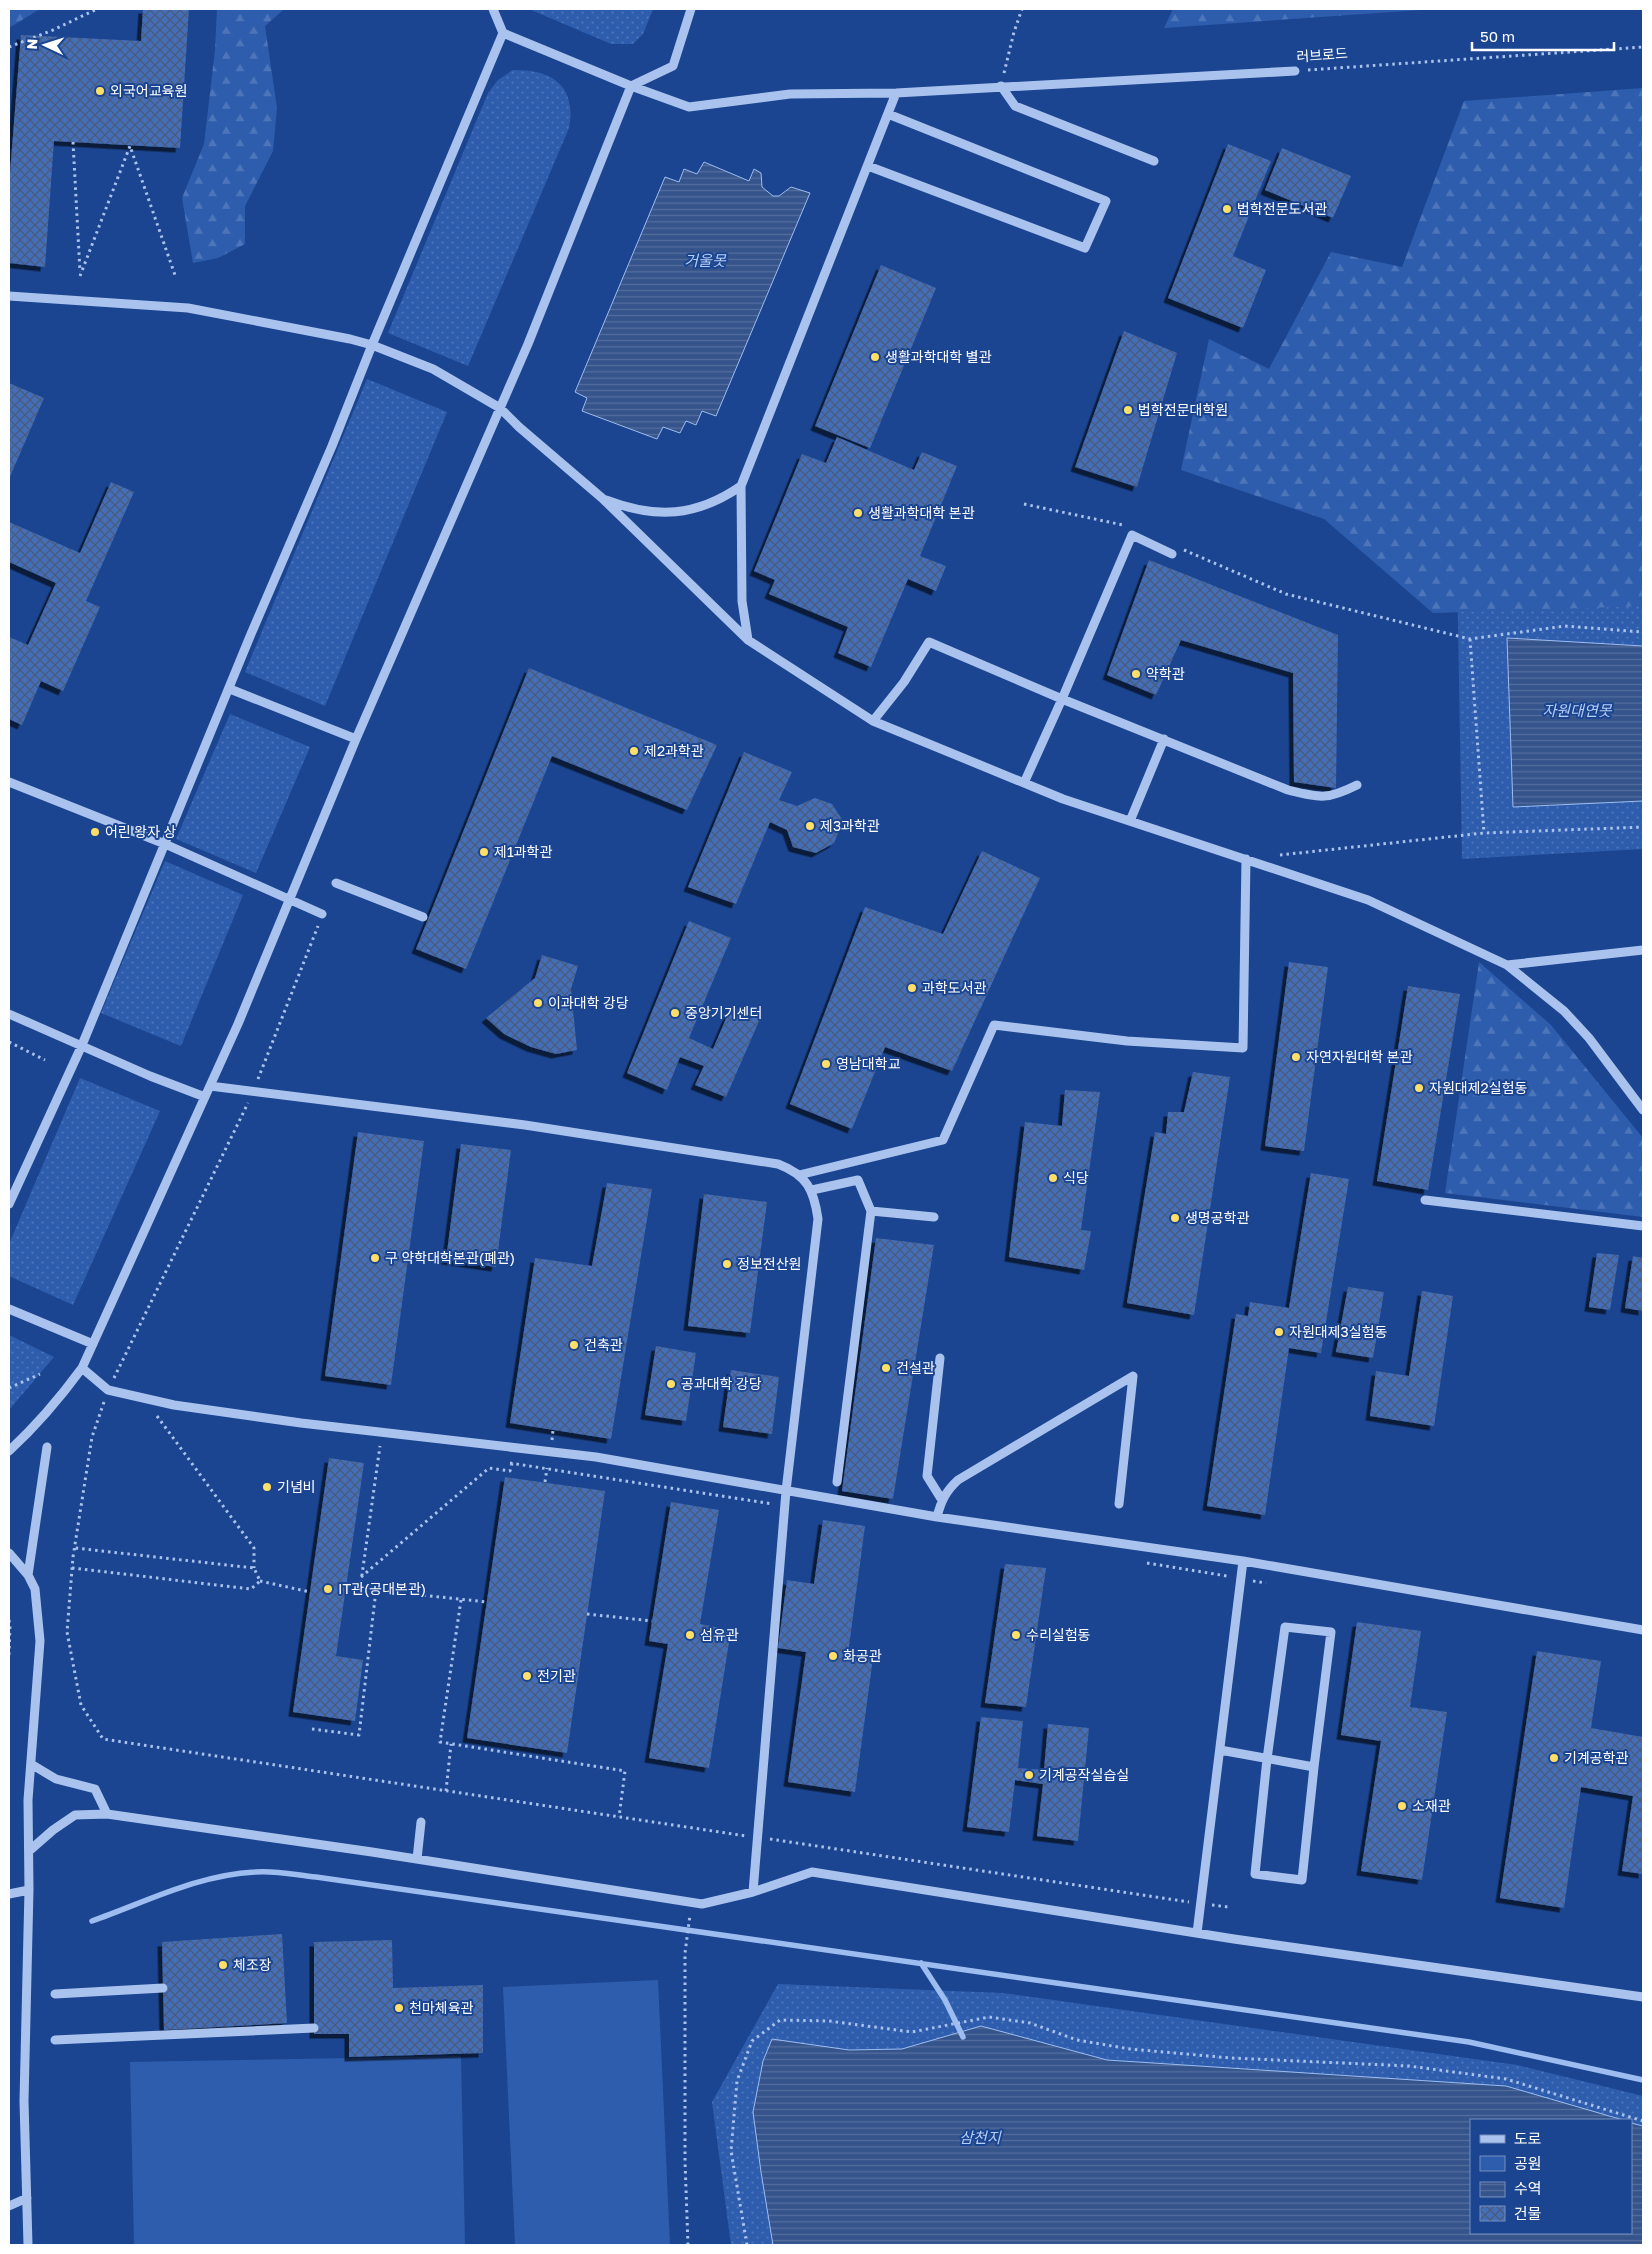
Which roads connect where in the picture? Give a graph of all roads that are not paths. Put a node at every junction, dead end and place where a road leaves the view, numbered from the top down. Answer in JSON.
{"nodes":[{"id":1,"x":493,"y":9,"type":"edge"},
{"id":2,"x":691,"y":9,"type":"edge"},
{"id":3,"x":503,"y":33,"type":"junction"},
{"id":4,"x":1295,"y":71,"type":"road end"},
{"id":5,"x":632,"y":86,"type":"junction"},
{"id":6,"x":1001,"y":86,"type":"junction"},
{"id":7,"x":896,"y":93,"type":"junction"},
{"id":8,"x":888,"y":114,"type":"junction"},
{"id":9,"x":1154,"y":161,"type":"dead end"},
{"id":10,"x":868,"y":166,"type":"junction"},
{"id":11,"x":9,"y":296,"type":"edge"},
{"id":12,"x":372,"y":345,"type":"junction"},
{"id":13,"x":500,"y":408,"type":"junction"},
{"id":14,"x":741,"y":486,"type":"junction"},
{"id":15,"x":602,"y":498,"type":"junction"},
{"id":16,"x":1172,"y":554,"type":"dead end"},
{"id":17,"x":748,"y":640,"type":"junction"},
{"id":18,"x":230,"y":689,"type":"junction"},
{"id":19,"x":1062,"y":699,"type":"junction"},
{"id":20,"x":873,"y":722,"type":"junction"},
{"id":21,"x":356,"y":739,"type":"junction"},
{"id":22,"x":1164,"y":739,"type":"junction"},
{"id":23,"x":9,"y":782,"type":"edge"},
{"id":24,"x":1024,"y":783,"type":"junction"},
{"id":25,"x":1358,"y":785,"type":"dead end"},
{"id":26,"x":1130,"y":821,"type":"junction"},
{"id":27,"x":164,"y":844,"type":"junction"},
{"id":28,"x":1246,"y":859,"type":"junction"},
{"id":29,"x":336,"y":883,"type":"dead end"},
{"id":30,"x":289,"y":898,"type":"junction"},
{"id":31,"x":322,"y":914,"type":"road end"},
{"id":32,"x":423,"y":917,"type":"dead end"},
{"id":33,"x":1643,"y":950,"type":"edge"},
{"id":34,"x":1507,"y":965,"type":"junction"},
{"id":35,"x":9,"y":1014,"type":"edge"},
{"id":36,"x":82,"y":1045,"type":"junction"},
{"id":37,"x":210,"y":1086,"type":"junction"},
{"id":38,"x":205,"y":1097,"type":"junction"},
{"id":39,"x":1643,"y":1110,"type":"edge"},
{"id":40,"x":799,"y":1175,"type":"junction"},
{"id":41,"x":812,"y":1190,"type":"junction"},
{"id":42,"x":1425,"y":1200,"type":"dead end"},
{"id":43,"x":9,"y":1204,"type":"edge"},
{"id":44,"x":871,"y":1211,"type":"junction"},
{"id":45,"x":934,"y":1217,"type":"dead end"},
{"id":46,"x":1643,"y":1226,"type":"edge"},
{"id":47,"x":9,"y":1309,"type":"edge"},
{"id":48,"x":93,"y":1344,"type":"junction"},
{"id":49,"x":940,"y":1358,"type":"dead end"},
{"id":50,"x":82,"y":1368,"type":"junction"},
{"id":51,"x":47,"y":1447,"type":"dead end"},
{"id":52,"x":9,"y":1451,"type":"edge"},
{"id":53,"x":837,"y":1482,"type":"dead end"},
{"id":54,"x":786,"y":1491,"type":"junction"},
{"id":55,"x":942,"y":1500,"type":"junction"},
{"id":56,"x":1119,"y":1504,"type":"dead end"},
{"id":57,"x":937,"y":1517,"type":"junction"},
{"id":58,"x":9,"y":1553,"type":"edge"},
{"id":59,"x":1243,"y":1562,"type":"junction"},
{"id":60,"x":28,"y":1575,"type":"junction"},
{"id":61,"x":1643,"y":1630,"type":"edge"},
{"id":62,"x":1220,"y":1750,"type":"junction"},
{"id":63,"x":1267,"y":1759,"type":"junction"},
{"id":64,"x":31,"y":1764,"type":"junction"},
{"id":65,"x":1314,"y":1767,"type":"junction"},
{"id":66,"x":107,"y":1814,"type":"junction"},
{"id":67,"x":421,"y":1822,"type":"dead end"},
{"id":68,"x":29,"y":1851,"type":"junction"},
{"id":69,"x":417,"y":1859,"type":"junction"},
{"id":70,"x":29,"y":1890,"type":"junction"},
{"id":71,"x":753,"y":1892,"type":"junction"},
{"id":72,"x":9,"y":1894,"type":"edge"},
{"id":73,"x":1197,"y":1933,"type":"junction"},
{"id":74,"x":163,"y":1988,"type":"dead end"},
{"id":75,"x":55,"y":1994,"type":"dead end"},
{"id":76,"x":1643,"y":1997,"type":"edge"},
{"id":77,"x":314,"y":2028,"type":"dead end"},
{"id":78,"x":55,"y":2040,"type":"dead end"},
{"id":79,"x":27,"y":2198,"type":"junction"},
{"id":80,"x":9,"y":2206,"type":"edge"},
{"id":81,"x":28,"y":2245,"type":"edge"}],
"edges":[{"from":1,"to":3,"type":"street"},
{"from":2,"to":5,"type":"street"},
{"from":3,"to":5,"type":"street","name":"러브로드"},
{"from":3,"to":12,"type":"street"},
{"from":4,"to":6,"type":"street","name":"러브로드"},
{"from":5,"to":7,"type":"street","name":"러브로드"},
{"from":5,"to":13,"type":"street"},
{"from":6,"to":7,"type":"street","name":"러브로드"},
{"from":6,"to":9,"type":"street"},
{"from":7,"to":8,"type":"street"},
{"from":8,"to":10,"type":"street"},
{"from":8,"to":10,"type":"street"},
{"from":10,"to":14,"type":"street"},
{"from":11,"to":12,"type":"street"},
{"from":12,"to":13,"type":"street"},
{"from":12,"to":18,"type":"street"},
{"from":13,"to":15,"type":"street"},
{"from":13,"to":21,"type":"street"},
{"from":14,"to":15,"type":"street"},
{"from":14,"to":17,"type":"street"},
{"from":15,"to":17,"type":"street"},
{"from":16,"to":19,"type":"street"},
{"from":17,"to":20,"type":"street"},
{"from":18,"to":21,"type":"street"},
{"from":18,"to":27,"type":"street"},
{"from":19,"to":20,"type":"street"},
{"from":19,"to":22,"type":"street"},
{"from":19,"to":24,"type":"street"},
{"from":20,"to":24,"type":"street"},
{"from":21,"to":30,"type":"street"},
{"from":22,"to":25,"type":"street"},
{"from":22,"to":26,"type":"street"},
{"from":23,"to":27,"type":"street"},
{"from":24,"to":26,"type":"street"},
{"from":26,"to":28,"type":"street"},
{"from":27,"to":30,"type":"street"},
{"from":27,"to":36,"type":"street"},
{"from":28,"to":34,"type":"street"},
{"from":28,"to":40,"type":"street"},
{"from":29,"to":32,"type":"street"},
{"from":30,"to":31,"type":"street"},
{"from":30,"to":37,"type":"street"},
{"from":33,"to":34,"type":"street"},
{"from":34,"to":39,"type":"street"},
{"from":35,"to":36,"type":"street"},
{"from":36,"to":38,"type":"street"},
{"from":36,"to":43,"type":"street"},
{"from":37,"to":38,"type":"street"},
{"from":37,"to":40,"type":"street"},
{"from":38,"to":48,"type":"street"},
{"from":40,"to":41,"type":"street"},
{"from":41,"to":44,"type":"street"},
{"from":41,"to":54,"type":"street"},
{"from":42,"to":46,"type":"street"},
{"from":44,"to":45,"type":"street"},
{"from":44,"to":53,"type":"street"},
{"from":47,"to":48,"type":"street"},
{"from":48,"to":50,"type":"street"},
{"from":49,"to":55,"type":"street"},
{"from":50,"to":52,"type":"street"},
{"from":50,"to":54,"type":"street"},
{"from":51,"to":60,"type":"street"},
{"from":54,"to":57,"type":"street"},
{"from":54,"to":71,"type":"street"},
{"from":55,"to":56,"type":"street"},
{"from":55,"to":57,"type":"street"},
{"from":57,"to":59,"type":"street"},
{"from":58,"to":60,"type":"street"},
{"from":59,"to":61,"type":"street"},
{"from":59,"to":62,"type":"street"},
{"from":60,"to":64,"type":"street"},
{"from":62,"to":63,"type":"street"},
{"from":62,"to":73,"type":"street"},
{"from":63,"to":65,"type":"street"},
{"from":63,"to":65,"type":"street"},
{"from":63,"to":65,"type":"street"},
{"from":64,"to":66,"type":"street"},
{"from":64,"to":68,"type":"street"},
{"from":66,"to":68,"type":"street"},
{"from":66,"to":69,"type":"street"},
{"from":67,"to":69,"type":"street"},
{"from":68,"to":70,"type":"street"},
{"from":69,"to":71,"type":"street"},
{"from":70,"to":72,"type":"street"},
{"from":70,"to":79,"type":"street"},
{"from":71,"to":73,"type":"street"},
{"from":73,"to":76,"type":"street"},
{"from":74,"to":75,"type":"street"},
{"from":77,"to":78,"type":"street"},
{"from":79,"to":80,"type":"street"},
{"from":79,"to":81,"type":"street"}]}
